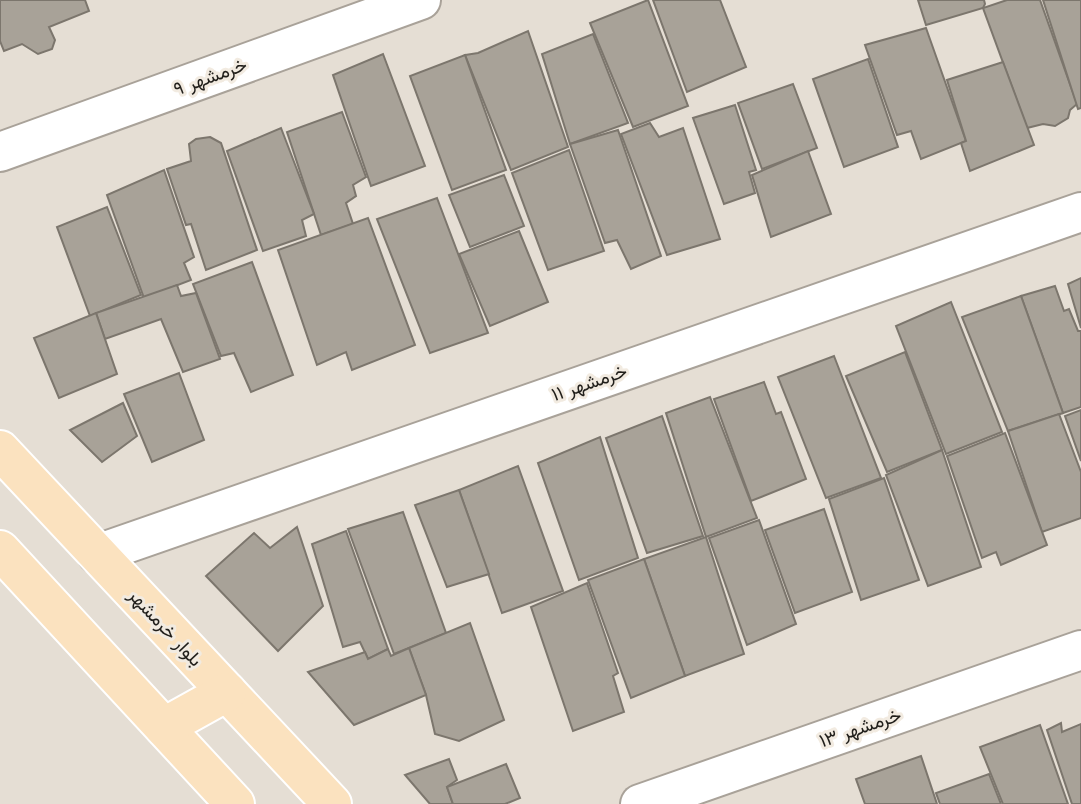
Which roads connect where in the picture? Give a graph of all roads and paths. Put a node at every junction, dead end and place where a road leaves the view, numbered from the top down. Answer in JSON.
{"nodes":[{"id":1,"x":421,"y":0,"type":"edge"},
{"id":2,"x":0,"y":152,"type":"edge"},
{"id":3,"x":1081,"y":212,"type":"edge"},
{"id":4,"x":0,"y":450,"type":"edge"},
{"id":5,"x":97,"y":554,"type":"junction"},
{"id":6,"x":4,"y":560,"type":"edge"},
{"id":7,"x":1081,"y":650,"type":"edge"},
{"id":8,"x":227,"y":692,"type":"junction"},
{"id":9,"x":164,"y":727,"type":"junction"},
{"id":10,"x":235,"y":804,"type":"edge"},
{"id":11,"x":332,"y":804,"type":"edge"},
{"id":12,"x":640,"y":804,"type":"edge"}],
"edges":[{"from":1,"to":2,"type":"street","name":"خرمشهر ۹"},
{"from":3,"to":5,"type":"street","name":"خرمشهر ۱۱"},
{"from":4,"to":5,"type":"main road","name":"بلوار خرمشهر"},
{"from":5,"to":8,"type":"main road","name":"بلوار خرمشهر"},
{"from":6,"to":9,"type":"main road"},
{"from":7,"to":12,"type":"street","name":"خرمشهر ۱۳"},
{"from":8,"to":9,"type":"main road"},
{"from":8,"to":11,"type":"main road","name":"بلوار خرمشهر"},
{"from":9,"to":10,"type":"main road"}]}
